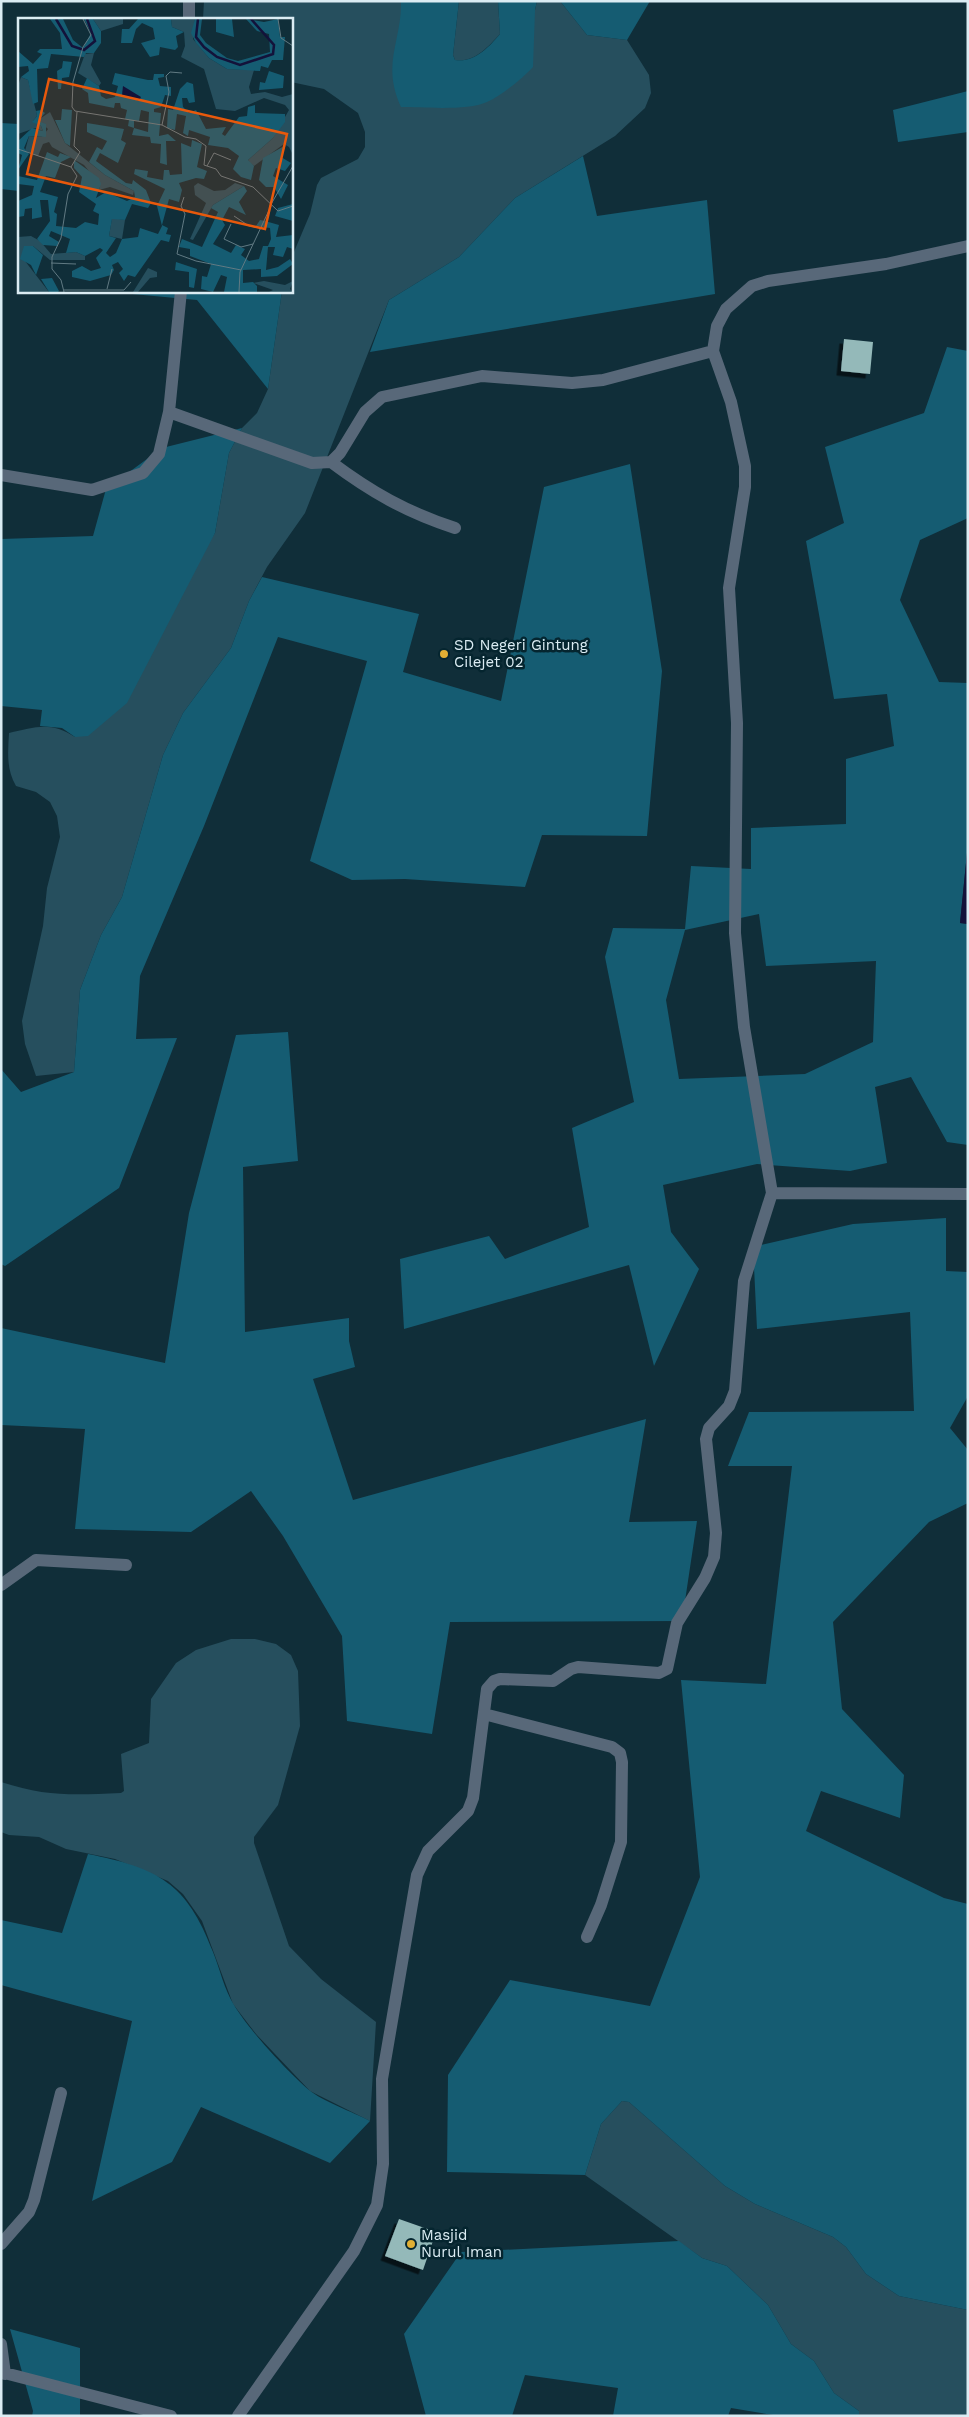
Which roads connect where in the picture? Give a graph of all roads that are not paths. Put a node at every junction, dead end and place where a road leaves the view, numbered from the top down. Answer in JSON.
{"nodes":[{"id":1,"x":189,"y":1,"type":"edge"},
{"id":2,"x":189,"y":18,"type":"edge"},
{"id":3,"x":968,"y":246,"type":"edge"},
{"id":4,"x":181,"y":292,"type":"edge"},
{"id":5,"x":713,"y":351,"type":"junction"},
{"id":6,"x":169,"y":412,"type":"junction"},
{"id":7,"x":330,"y":462,"type":"junction"},
{"id":8,"x":1,"y":475,"type":"edge"},
{"id":9,"x":455,"y":528,"type":"dead end"},
{"id":10,"x":772,"y":1193,"type":"junction"},
{"id":11,"x":968,"y":1194,"type":"edge"},
{"id":12,"x":126,"y":1564,"type":"dead end"},
{"id":13,"x":1,"y":1585,"type":"edge"},
{"id":14,"x":484,"y":1714,"type":"junction"},
{"id":15,"x":587,"y":1937,"type":"dead end"},
{"id":16,"x":61,"y":2093,"type":"dead end"},
{"id":17,"x":1,"y":2244,"type":"edge"},
{"id":18,"x":1,"y":2344,"type":"edge"},
{"id":19,"x":3,"y":2373,"type":"edge"},
{"id":20,"x":239,"y":2415,"type":"edge"},
{"id":21,"x":171,"y":2416,"type":"edge"}],
"edges":[{"from":1,"to":2,"type":"street"},
{"from":3,"to":5,"type":"street"},
{"from":4,"to":6,"type":"street"},
{"from":5,"to":7,"type":"street"},
{"from":5,"to":10,"type":"street"},
{"from":6,"to":7,"type":"street"},
{"from":6,"to":8,"type":"street"},
{"from":7,"to":9,"type":"street"},
{"from":10,"to":11,"type":"street"},
{"from":10,"to":14,"type":"street"},
{"from":12,"to":13,"type":"street"},
{"from":14,"to":15,"type":"street"},
{"from":14,"to":20,"type":"street"},
{"from":16,"to":17,"type":"street"},
{"from":18,"to":19,"type":"street"},
{"from":19,"to":21,"type":"street"}]}
